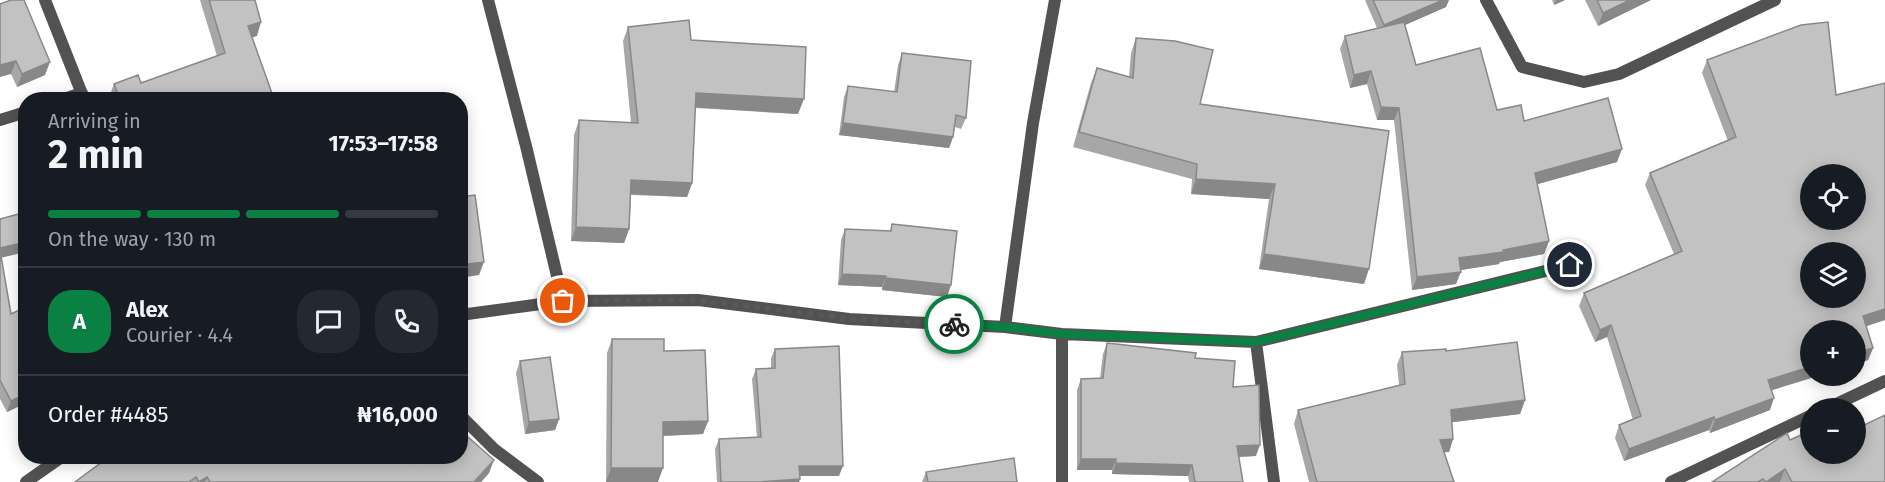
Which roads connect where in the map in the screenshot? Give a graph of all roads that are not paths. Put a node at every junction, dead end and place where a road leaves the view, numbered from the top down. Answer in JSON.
{"nodes":[{"id":1,"x":45,"y":0,"type":"edge"},
{"id":2,"x":488,"y":0,"type":"edge"},
{"id":3,"x":1055,"y":0,"type":"edge"},
{"id":4,"x":1486,"y":0,"type":"edge"},
{"id":5,"x":1775,"y":0,"type":"edge"},
{"id":6,"x":81,"y":92,"type":"edge"},
{"id":7,"x":18,"y":114,"type":"edge"},
{"id":8,"x":0,"y":120,"type":"edge"},
{"id":9,"x":1570,"y":265,"type":"dead end"},
{"id":10,"x":563,"y":301,"type":"junction"},
{"id":11,"x":468,"y":314,"type":"edge"},
{"id":12,"x":1005,"y":327,"type":"junction"},
{"id":13,"x":1062,"y":334,"type":"junction"},
{"id":14,"x":1256,"y":342,"type":"junction"},
{"id":15,"x":1885,"y":381,"type":"edge"},
{"id":16,"x":1849,"y":398,"type":"edge"},
{"id":17,"x":1800,"y":421,"type":"edge"},
{"id":18,"x":468,"y":423,"type":"edge"},
{"id":19,"x":52,"y":464,"type":"edge"},
{"id":20,"x":26,"y":482,"type":"edge"},
{"id":21,"x":538,"y":482,"type":"edge"},
{"id":22,"x":1062,"y":482,"type":"edge"},
{"id":23,"x":1274,"y":482,"type":"edge"},
{"id":24,"x":1671,"y":482,"type":"edge"}],
"edges":[{"from":1,"to":6,"type":"street"},
{"from":2,"to":10,"type":"street"},
{"from":3,"to":12,"type":"street"},
{"from":4,"to":5,"type":"street"},
{"from":7,"to":8,"type":"street"},
{"from":9,"to":14,"type":"street"},
{"from":10,"to":11,"type":"street"},
{"from":10,"to":12,"type":"street"},
{"from":12,"to":13,"type":"street"},
{"from":13,"to":14,"type":"street"},
{"from":13,"to":22,"type":"street"},
{"from":14,"to":23,"type":"street"},
{"from":15,"to":16,"type":"street"},
{"from":17,"to":24,"type":"street"},
{"from":18,"to":21,"type":"street"},
{"from":19,"to":20,"type":"street"}]}
